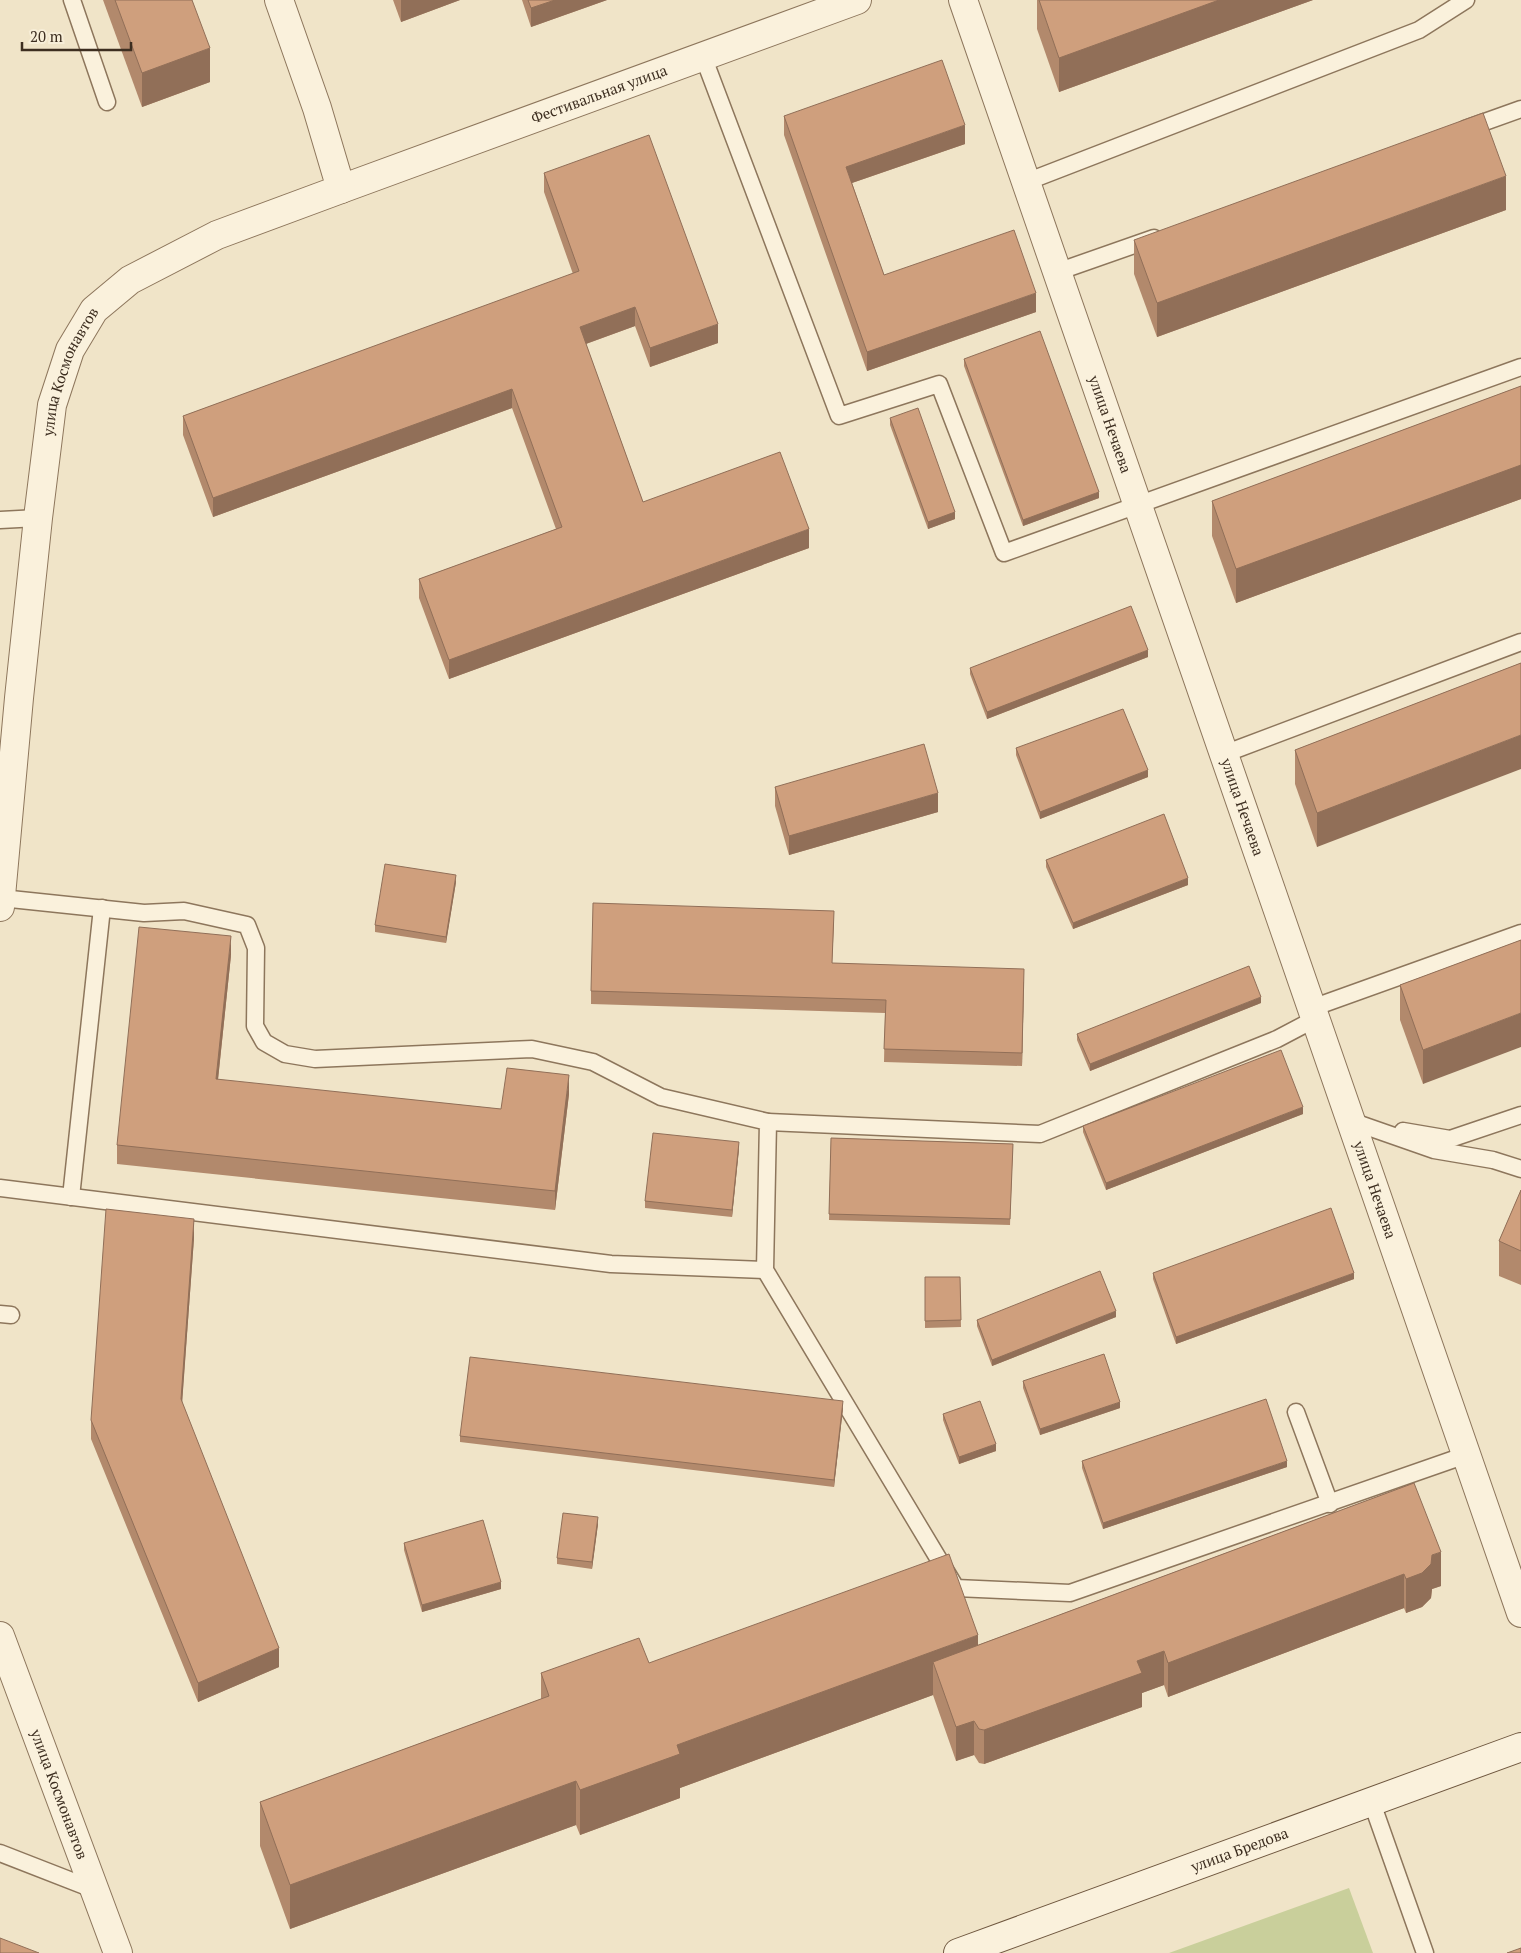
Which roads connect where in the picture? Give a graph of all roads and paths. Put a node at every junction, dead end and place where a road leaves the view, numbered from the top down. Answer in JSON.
{"nodes":[{"id":1,"x":72,"y":0,"type":"edge"},
{"id":2,"x":279,"y":0,"type":"edge"},
{"id":3,"x":857,"y":0,"type":"edge"},
{"id":4,"x":963,"y":0,"type":"edge"},
{"id":5,"x":1466,"y":0,"type":"edge"},
{"id":6,"x":703,"y":56,"type":"junction"},
{"id":7,"x":107,"y":102,"type":"dead end"},
{"id":8,"x":1521,"y":109,"type":"edge"},
{"id":9,"x":1447,"y":135,"type":"edge"},
{"id":10,"x":1026,"y":182,"type":"junction"},
{"id":11,"x":341,"y":189,"type":"junction"},
{"id":12,"x":1170,"y":232,"type":"edge"},
{"id":13,"x":1057,"y":272,"type":"junction"},
{"id":14,"x":1521,"y":367,"type":"edge"},
{"id":15,"x":1138,"y":506,"type":"junction"},
{"id":16,"x":38,"y":518,"type":"junction"},
{"id":17,"x":0,"y":520,"type":"edge"},
{"id":18,"x":1521,"y":642,"type":"edge"},
{"id":19,"x":1224,"y":754,"type":"junction"},
{"id":20,"x":0,"y":902,"type":"edge"},
{"id":21,"x":102,"y":908,"type":"junction"},
{"id":22,"x":1521,"y":933,"type":"edge"},
{"id":23,"x":1314,"y":1013,"type":"junction"},
{"id":24,"x":1521,"y":1115,"type":"edge"},
{"id":25,"x":1351,"y":1121,"type":"junction"},
{"id":26,"x":768,"y":1122,"type":"junction"},
{"id":27,"x":1521,"y":1169,"type":"edge"},
{"id":28,"x":0,"y":1188,"type":"edge"},
{"id":29,"x":71,"y":1197,"type":"junction"},
{"id":30,"x":765,"y":1270,"type":"junction"},
{"id":31,"x":1296,"y":1412,"type":"dead end"},
{"id":32,"x":1466,"y":1455,"type":"junction"},
{"id":33,"x":1330,"y":1504,"type":"junction"},
{"id":34,"x":1521,"y":1613,"type":"edge"},
{"id":35,"x":0,"y":1636,"type":"edge"},
{"id":36,"x":1521,"y":1748,"type":"edge"},
{"id":37,"x":1372,"y":1803,"type":"junction"},
{"id":38,"x":0,"y":1853,"type":"edge"},
{"id":39,"x":95,"y":1890,"type":"junction"},
{"id":40,"x":118,"y":1953,"type":"edge"},
{"id":41,"x":958,"y":1953,"type":"edge"},
{"id":42,"x":1425,"y":1953,"type":"edge"}],
"edges":[{"from":1,"to":7,"type":"lane"},
{"from":2,"to":11,"type":"street"},
{"from":3,"to":6,"type":"street","name":"Фестивальная улица"},
{"from":4,"to":10,"type":"street","name":"улица Нечаева"},
{"from":5,"to":10,"type":"lane"},
{"from":6,"to":11,"type":"street","name":"Фестивальная улица"},
{"from":6,"to":15,"type":"lane"},
{"from":8,"to":9,"type":"lane"},
{"from":10,"to":13,"type":"street","name":"улица Нечаева"},
{"from":11,"to":16,"type":"street","name":"улица Космонавтов"},
{"from":12,"to":13,"type":"lane"},
{"from":13,"to":15,"type":"street","name":"улица Нечаева"},
{"from":14,"to":15,"type":"lane"},
{"from":15,"to":19,"type":"street","name":"улица Нечаева"},
{"from":16,"to":17,"type":"lane"},
{"from":16,"to":20,"type":"street","name":"улица Космонавтов"},
{"from":18,"to":19,"type":"lane"},
{"from":19,"to":23,"type":"street","name":"улица Нечаева"},
{"from":20,"to":21,"type":"lane"},
{"from":21,"to":26,"type":"lane"},
{"from":21,"to":29,"type":"lane"},
{"from":22,"to":23,"type":"lane"},
{"from":23,"to":25,"type":"street","name":"улица Нечаева"},
{"from":23,"to":26,"type":"lane"},
{"from":24,"to":25,"type":"lane"},
{"from":25,"to":27,"type":"lane"},
{"from":25,"to":32,"type":"street","name":"улица Нечаева"},
{"from":26,"to":30,"type":"lane"},
{"from":28,"to":29,"type":"lane"},
{"from":29,"to":30,"type":"lane"},
{"from":30,"to":33,"type":"lane"},
{"from":31,"to":33,"type":"lane"},
{"from":32,"to":33,"type":"lane"},
{"from":32,"to":34,"type":"street","name":"улица Нечаева"},
{"from":35,"to":39,"type":"street","name":"улица Космонавтов"},
{"from":36,"to":37,"type":"street","name":"улица Бредова"},
{"from":37,"to":41,"type":"street","name":"улица Бредова"},
{"from":37,"to":42,"type":"lane"},
{"from":38,"to":39,"type":"lane"},
{"from":39,"to":40,"type":"street","name":"улица Космонавтов"}]}
